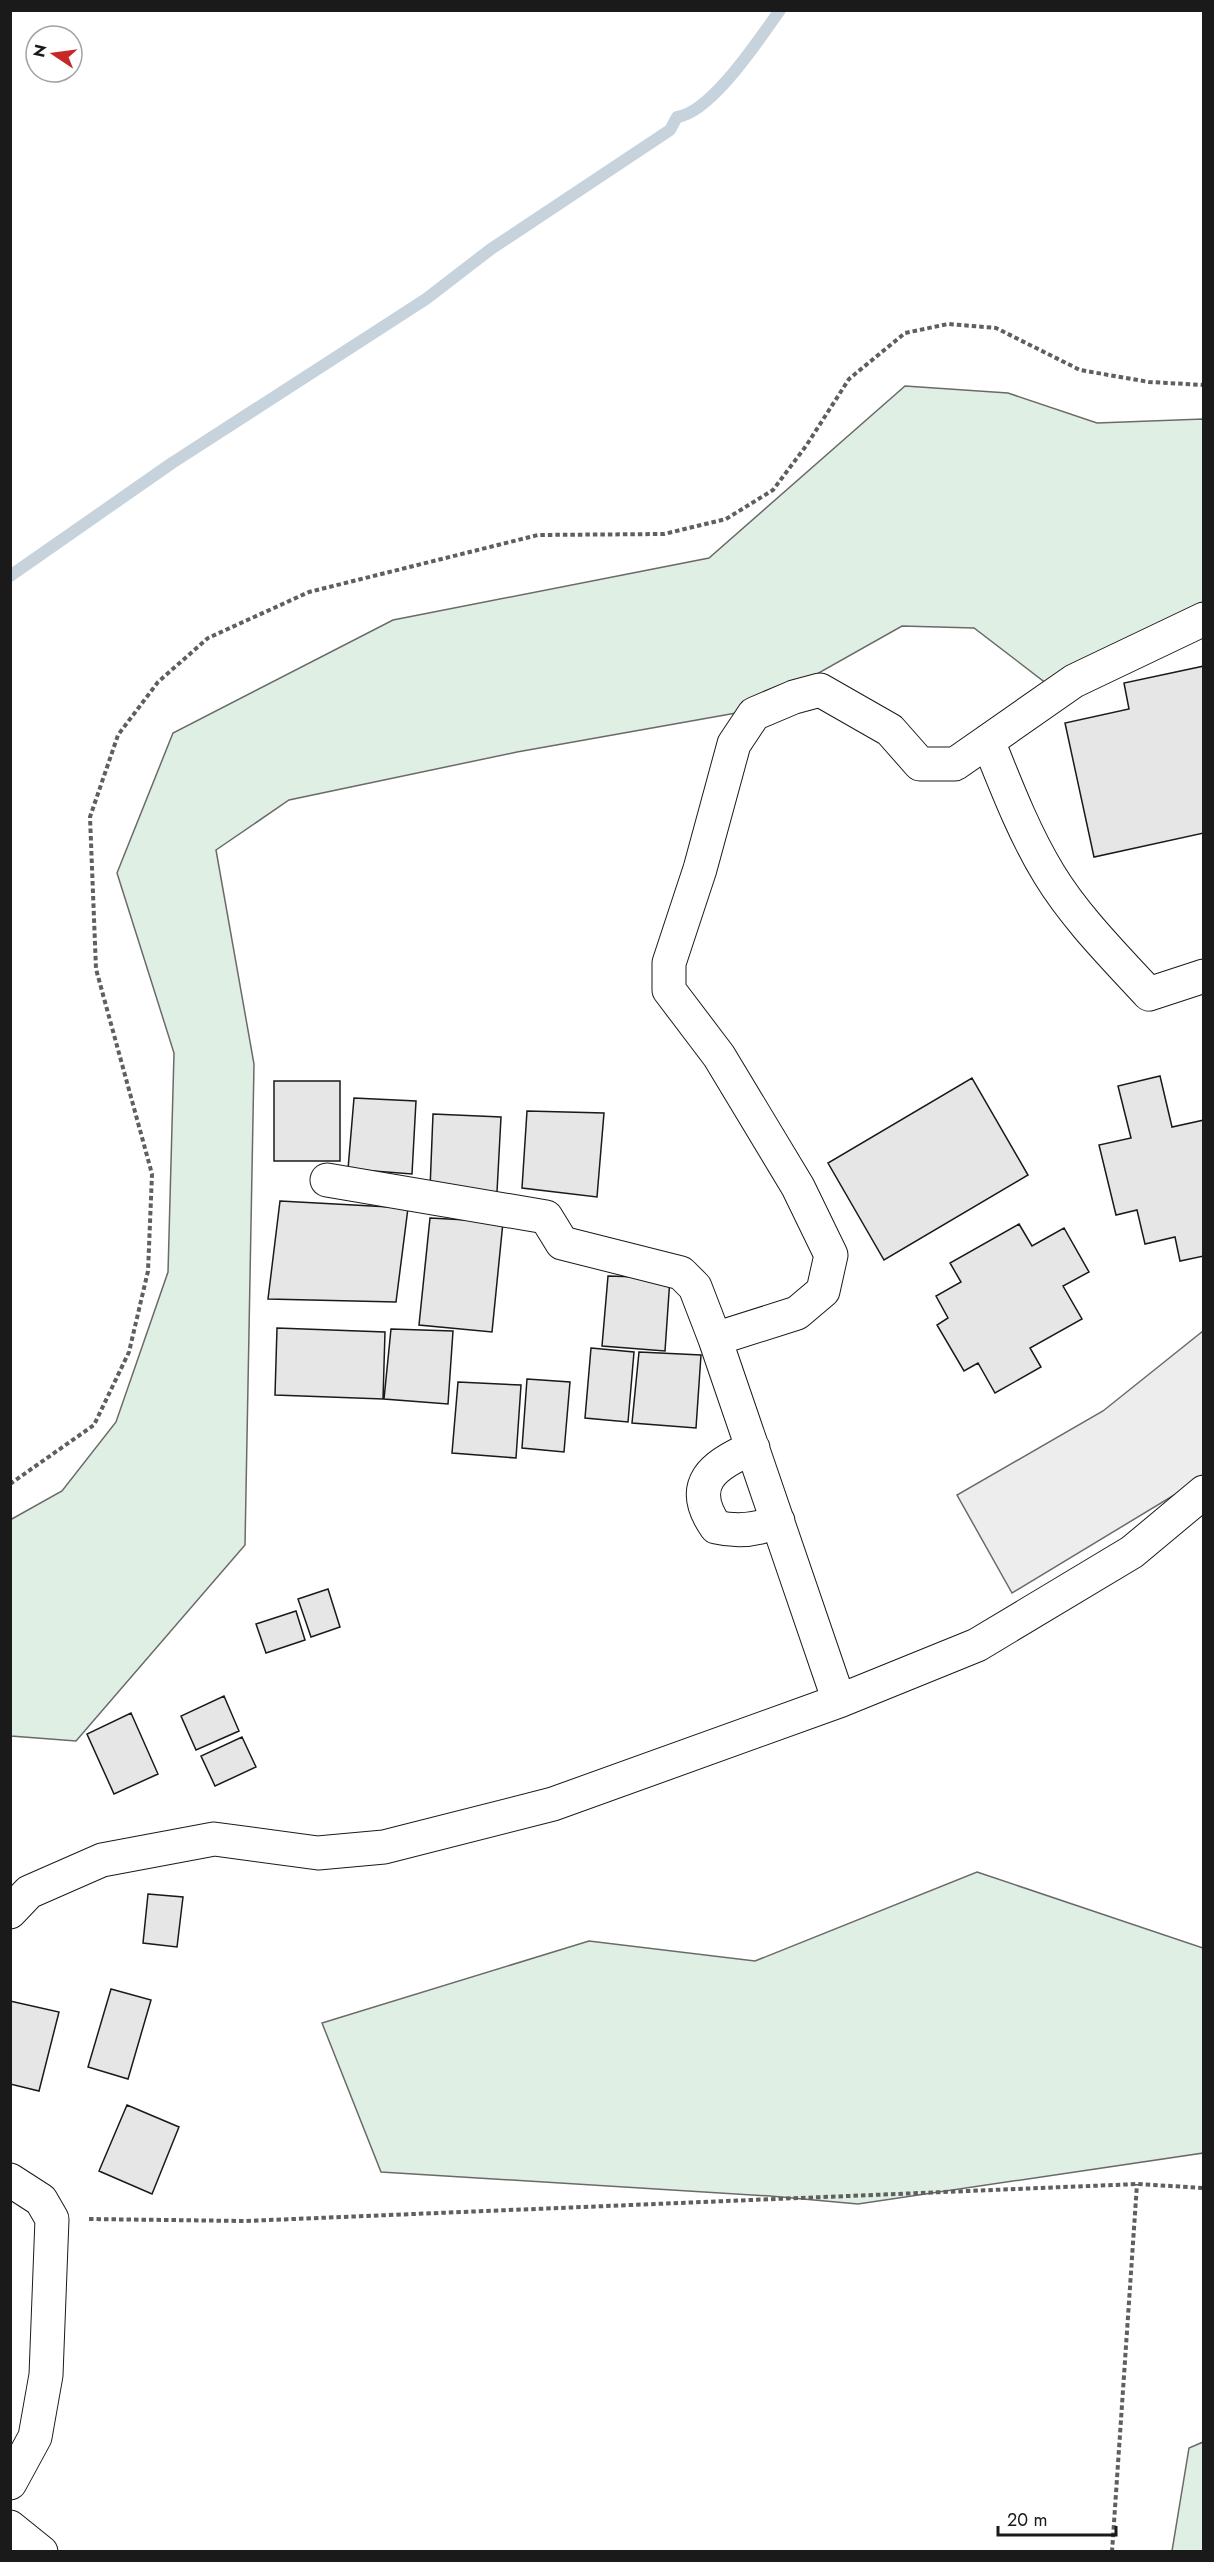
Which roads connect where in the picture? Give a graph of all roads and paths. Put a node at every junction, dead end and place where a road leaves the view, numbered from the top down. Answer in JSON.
{"nodes":[{"id":1,"x":1203,"y":385,"type":"edge"},
{"id":2,"x":1203,"y":619,"type":"edge"},
{"id":3,"x":988,"y":741,"type":"junction"},
{"id":4,"x":1203,"y":976,"type":"edge"},
{"id":5,"x":327,"y":1180,"type":"dead end"},
{"id":6,"x":715,"y":1339,"type":"junction"},
{"id":7,"x":753,"y":1448,"type":"junction"},
{"id":8,"x":10,"y":1484,"type":"edge"},
{"id":9,"x":1203,"y":1492,"type":"edge"},
{"id":10,"x":778,"y":1521,"type":"junction"},
{"id":11,"x":839,"y":1701,"type":"junction"},
{"id":12,"x":10,"y":1912,"type":"edge"},
{"id":13,"x":10,"y":2180,"type":"edge"},
{"id":14,"x":1137,"y":2184,"type":"junction"},
{"id":15,"x":1203,"y":2188,"type":"edge"},
{"id":16,"x":52,"y":2219,"type":"junction"},
{"id":17,"x":10,"y":2483,"type":"edge"},
{"id":18,"x":1112,"y":2552,"type":"edge"}],
"edges":[{"from":1,"to":8,"type":"path"},
{"from":2,"to":3,"type":"street"},
{"from":3,"to":4,"type":"street"},
{"from":3,"to":6,"type":"street"},
{"from":5,"to":6,"type":"street"},
{"from":6,"to":7,"type":"street"},
{"from":7,"to":10,"type":"street"},
{"from":7,"to":10,"type":"street"},
{"from":9,"to":11,"type":"street"},
{"from":10,"to":11,"type":"street"},
{"from":11,"to":12,"type":"street"},
{"from":13,"to":16,"type":"street"},
{"from":14,"to":15,"type":"path"},
{"from":14,"to":16,"type":"path"},
{"from":14,"to":18,"type":"path"},
{"from":16,"to":17,"type":"street"}]}
